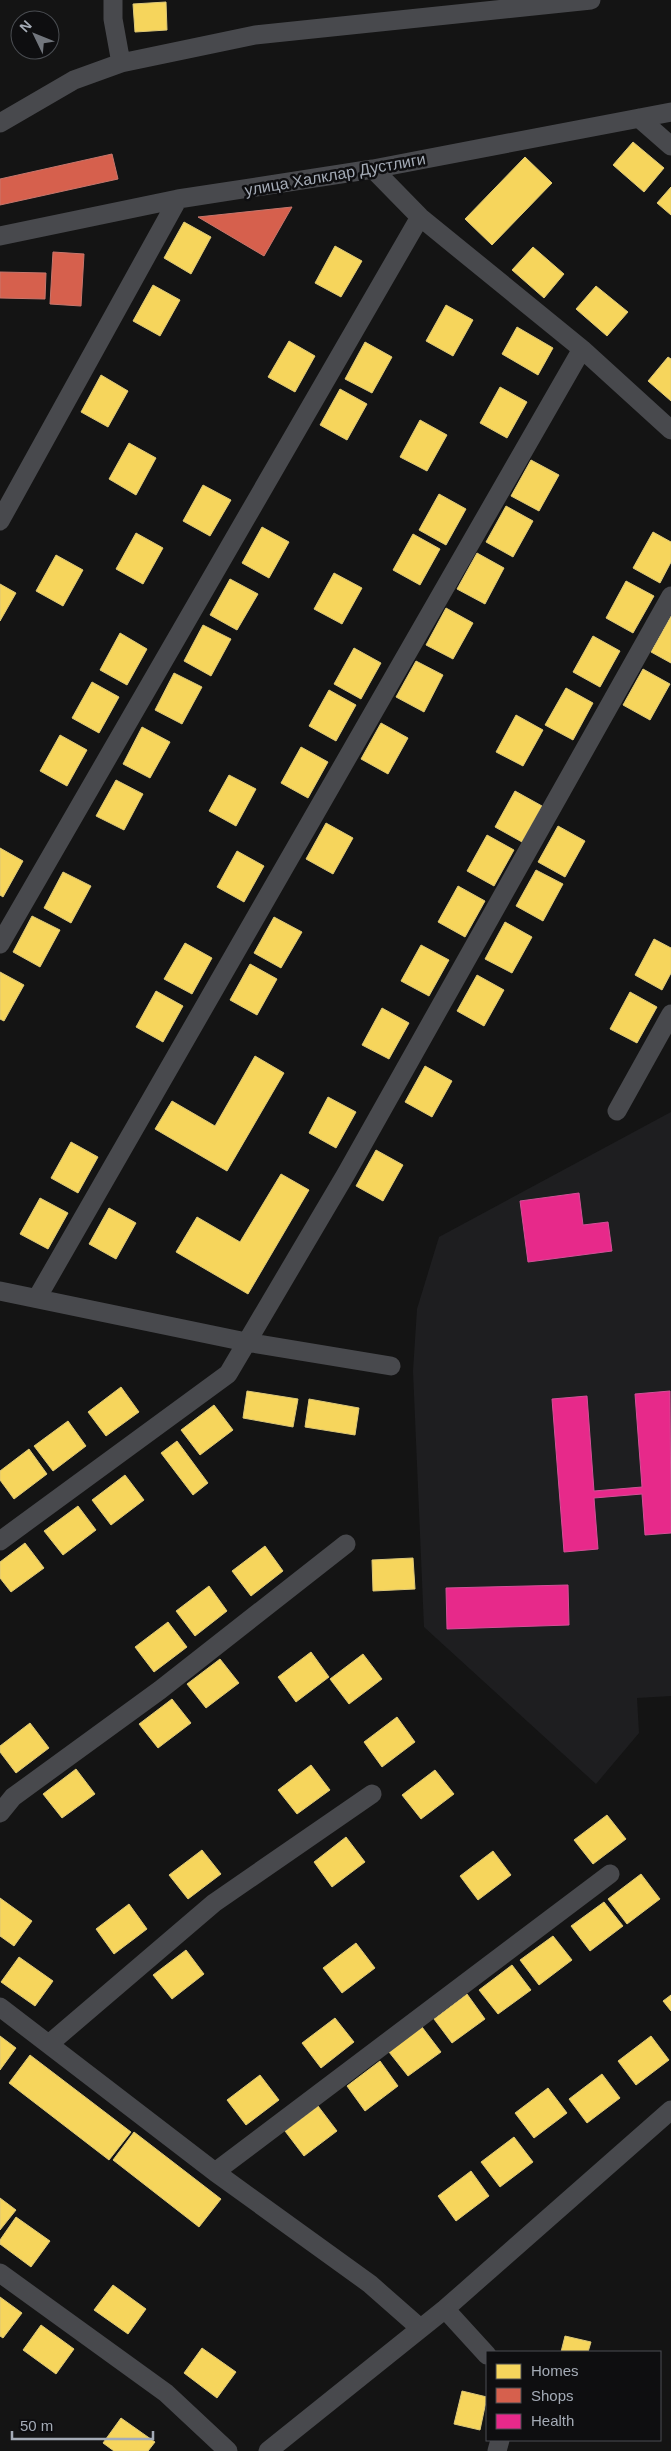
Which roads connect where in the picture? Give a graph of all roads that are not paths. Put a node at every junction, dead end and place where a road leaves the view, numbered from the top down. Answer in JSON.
{"nodes":[{"id":1,"x":114,"y":0,"type":"edge"},
{"id":2,"x":591,"y":0,"type":"edge"},
{"id":3,"x":121,"y":63,"type":"junction"},
{"id":4,"x":671,"y":112,"type":"edge"},
{"id":5,"x":639,"y":118,"type":"junction"},
{"id":6,"x":0,"y":123,"type":"edge"},
{"id":7,"x":671,"y":146,"type":"edge"},
{"id":8,"x":373,"y":169,"type":"junction"},
{"id":9,"x":178,"y":199,"type":"junction"},
{"id":10,"x":420,"y":217,"type":"junction"},
{"id":11,"x":0,"y":236,"type":"edge"},
{"id":12,"x":582,"y":349,"type":"junction"},
{"id":13,"x":671,"y":430,"type":"edge"},
{"id":14,"x":0,"y":522,"type":"edge"},
{"id":15,"x":671,"y":596,"type":"edge"},
{"id":16,"x":0,"y":944,"type":"edge"},
{"id":17,"x":671,"y":1014,"type":"edge"},
{"id":18,"x":617,"y":1111,"type":"dead end"},
{"id":19,"x":0,"y":1291,"type":"edge"},
{"id":20,"x":37,"y":1298,"type":"junction"},
{"id":21,"x":246,"y":1342,"type":"junction"},
{"id":22,"x":391,"y":1366,"type":"dead end"},
{"id":23,"x":0,"y":1541,"type":"edge"},
{"id":24,"x":346,"y":1544,"type":"dead end"},
{"id":25,"x":372,"y":1794,"type":"dead end"},
{"id":26,"x":0,"y":1813,"type":"edge"},
{"id":27,"x":610,"y":1874,"type":"dead end"},
{"id":28,"x":0,"y":2007,"type":"edge"},
{"id":29,"x":49,"y":2044,"type":"junction"},
{"id":30,"x":671,"y":2110,"type":"edge"},
{"id":31,"x":215,"y":2172,"type":"junction"},
{"id":32,"x":0,"y":2273,"type":"edge"},
{"id":33,"x":444,"y":2309,"type":"junction"},
{"id":34,"x":420,"y":2328,"type":"junction"},
{"id":35,"x":486,"y":2354,"type":"edge"},
{"id":36,"x":228,"y":2451,"type":"edge"},
{"id":37,"x":268,"y":2451,"type":"edge"}],
"edges":[{"from":1,"to":3,"type":"street"},
{"from":2,"to":3,"type":"street"},
{"from":3,"to":6,"type":"street"},
{"from":4,"to":5,"type":"street","name":"улица Халклар Дустлиги"},
{"from":5,"to":7,"type":"street"},
{"from":5,"to":8,"type":"street","name":"улица Халклар Дустлиги"},
{"from":8,"to":9,"type":"street","name":"улица Халклар Дустлиги"},
{"from":8,"to":10,"type":"street"},
{"from":9,"to":11,"type":"street","name":"улица Халклар Дустлиги"},
{"from":9,"to":14,"type":"street"},
{"from":10,"to":12,"type":"street"},
{"from":10,"to":16,"type":"street"},
{"from":12,"to":13,"type":"street"},
{"from":12,"to":20,"type":"street"},
{"from":15,"to":21,"type":"street"},
{"from":17,"to":18,"type":"street"},
{"from":19,"to":20,"type":"street"},
{"from":20,"to":21,"type":"street"},
{"from":21,"to":22,"type":"street"},
{"from":21,"to":23,"type":"street"},
{"from":24,"to":26,"type":"street"},
{"from":25,"to":29,"type":"street"},
{"from":27,"to":31,"type":"street"},
{"from":28,"to":29,"type":"street"},
{"from":29,"to":31,"type":"street"},
{"from":30,"to":33,"type":"street"},
{"from":31,"to":34,"type":"street"},
{"from":32,"to":36,"type":"street"},
{"from":33,"to":34,"type":"street"},
{"from":33,"to":35,"type":"street"},
{"from":34,"to":37,"type":"street"}]}
